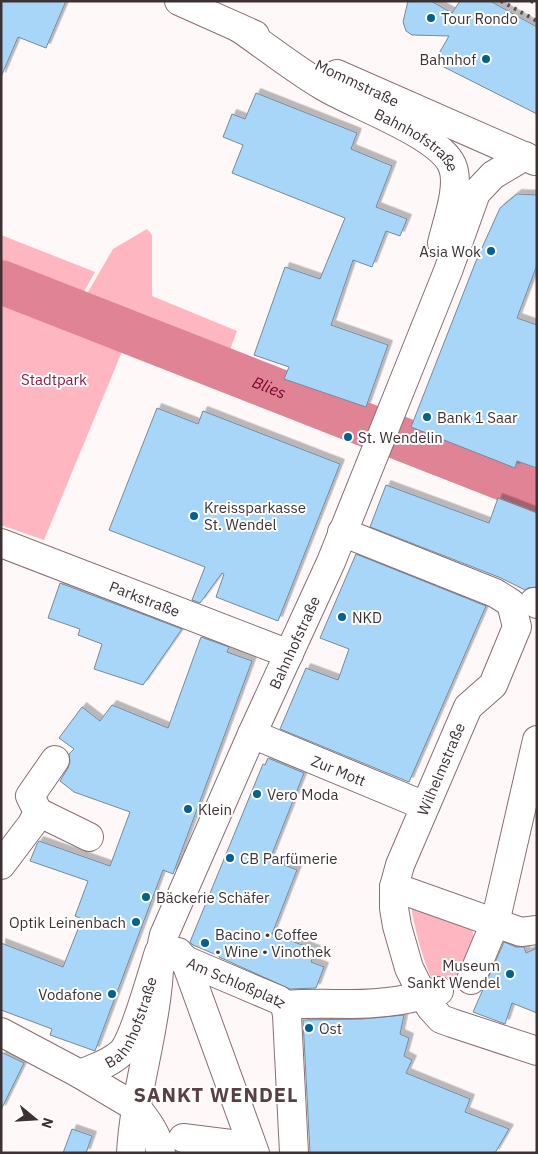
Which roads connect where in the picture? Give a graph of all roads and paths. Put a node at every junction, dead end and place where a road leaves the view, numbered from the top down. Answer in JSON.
{"nodes":[{"id":1,"x":179,"y":1,"type":"edge"},
{"id":2,"x":239,"y":28,"type":"junction"},
{"id":3,"x":531,"y":159,"type":"edge"},
{"id":4,"x":423,"y":330,"type":"junction"},
{"id":5,"x":342,"y":532,"type":"junction"},
{"id":6,"x":1,"y":543,"type":"edge"},
{"id":7,"x":289,"y":654,"type":"junction"},
{"id":8,"x":252,"y":734,"type":"junction"},
{"id":9,"x":537,"y":740,"type":"edge"},
{"id":10,"x":55,"y":760,"type":"dead end"},
{"id":11,"x":425,"y":806,"type":"junction"},
{"id":12,"x":38,"y":812,"type":"junction"},
{"id":13,"x":89,"y":837,"type":"dead end"},
{"id":14,"x":1,"y":865,"type":"edge"},
{"id":15,"x":394,"y":887,"type":"junction"},
{"id":16,"x":495,"y":922,"type":"junction"},
{"id":17,"x":537,"y":930,"type":"edge"},
{"id":18,"x":162,"y":944,"type":"junction"},
{"id":19,"x":185,"y":960,"type":"junction"},
{"id":20,"x":471,"y":980,"type":"dead end"},
{"id":21,"x":431,"y":993,"type":"junction"},
{"id":22,"x":285,"y":1005,"type":"junction"},
{"id":23,"x":1,"y":1032,"type":"edge"},
{"id":24,"x":537,"y":1051,"type":"edge"},
{"id":25,"x":80,"y":1074,"type":"junction"},
{"id":26,"x":137,"y":1108,"type":"junction"},
{"id":27,"x":172,"y":1146,"type":"edge"},
{"id":28,"x":131,"y":1153,"type":"edge"},
{"id":29,"x":245,"y":1153,"type":"edge"},
{"id":30,"x":255,"y":1153,"type":"edge"},
{"id":31,"x":294,"y":1153,"type":"edge"}],
"edges":[{"from":1,"to":2,"type":"street","name":"Mommstraße"},
{"from":2,"to":3,"type":"street","name":"Mommstraße"},
{"from":2,"to":4,"type":"street","name":"Bahnhofstraße"},
{"from":3,"to":4,"type":"street","name":"Bahnhofstraße"},
{"from":4,"to":5,"type":"street","name":"Bahnhofstraße"},
{"from":5,"to":7,"type":"street","name":"Bahnhofstraße"},
{"from":5,"to":11,"type":"street","name":"Wilhelmstraße"},
{"from":6,"to":7,"type":"street","name":"Parkstraße"},
{"from":7,"to":8,"type":"street","name":"Bahnhofstraße"},
{"from":8,"to":11,"type":"street","name":"Zur Mott"},
{"from":8,"to":18,"type":"street","name":"Bahnhofstraße"},
{"from":9,"to":16,"type":"street"},
{"from":10,"to":12,"type":"street"},
{"from":11,"to":15,"type":"street","name":"Wilhelmstraße"},
{"from":12,"to":13,"type":"street"},
{"from":12,"to":14,"type":"street"},
{"from":15,"to":16,"type":"street"},
{"from":15,"to":21,"type":"street","name":"Wilhelmstraße"},
{"from":16,"to":17,"type":"street"},
{"from":16,"to":20,"type":"street"},
{"from":18,"to":19,"type":"street","name":"Am Schloßplatz"},
{"from":18,"to":25,"type":"street","name":"Bahnhofstraße"},
{"from":18,"to":26,"type":"street","name":"Bahnhofstraße"},
{"from":19,"to":22,"type":"street","name":"Am Schloßplatz"},
{"from":19,"to":30,"type":"street"},
{"from":21,"to":22,"type":"street"},
{"from":21,"to":24,"type":"street","name":"Wilhelmstraße"},
{"from":22,"to":31,"type":"street","name":"Am Schloßplatz"},
{"from":23,"to":25,"type":"street"},
{"from":25,"to":26,"type":"street"},
{"from":26,"to":27,"type":"street"},
{"from":26,"to":28,"type":"street","name":"Bahnhofstraße"},
{"from":27,"to":29,"type":"street"}]}
